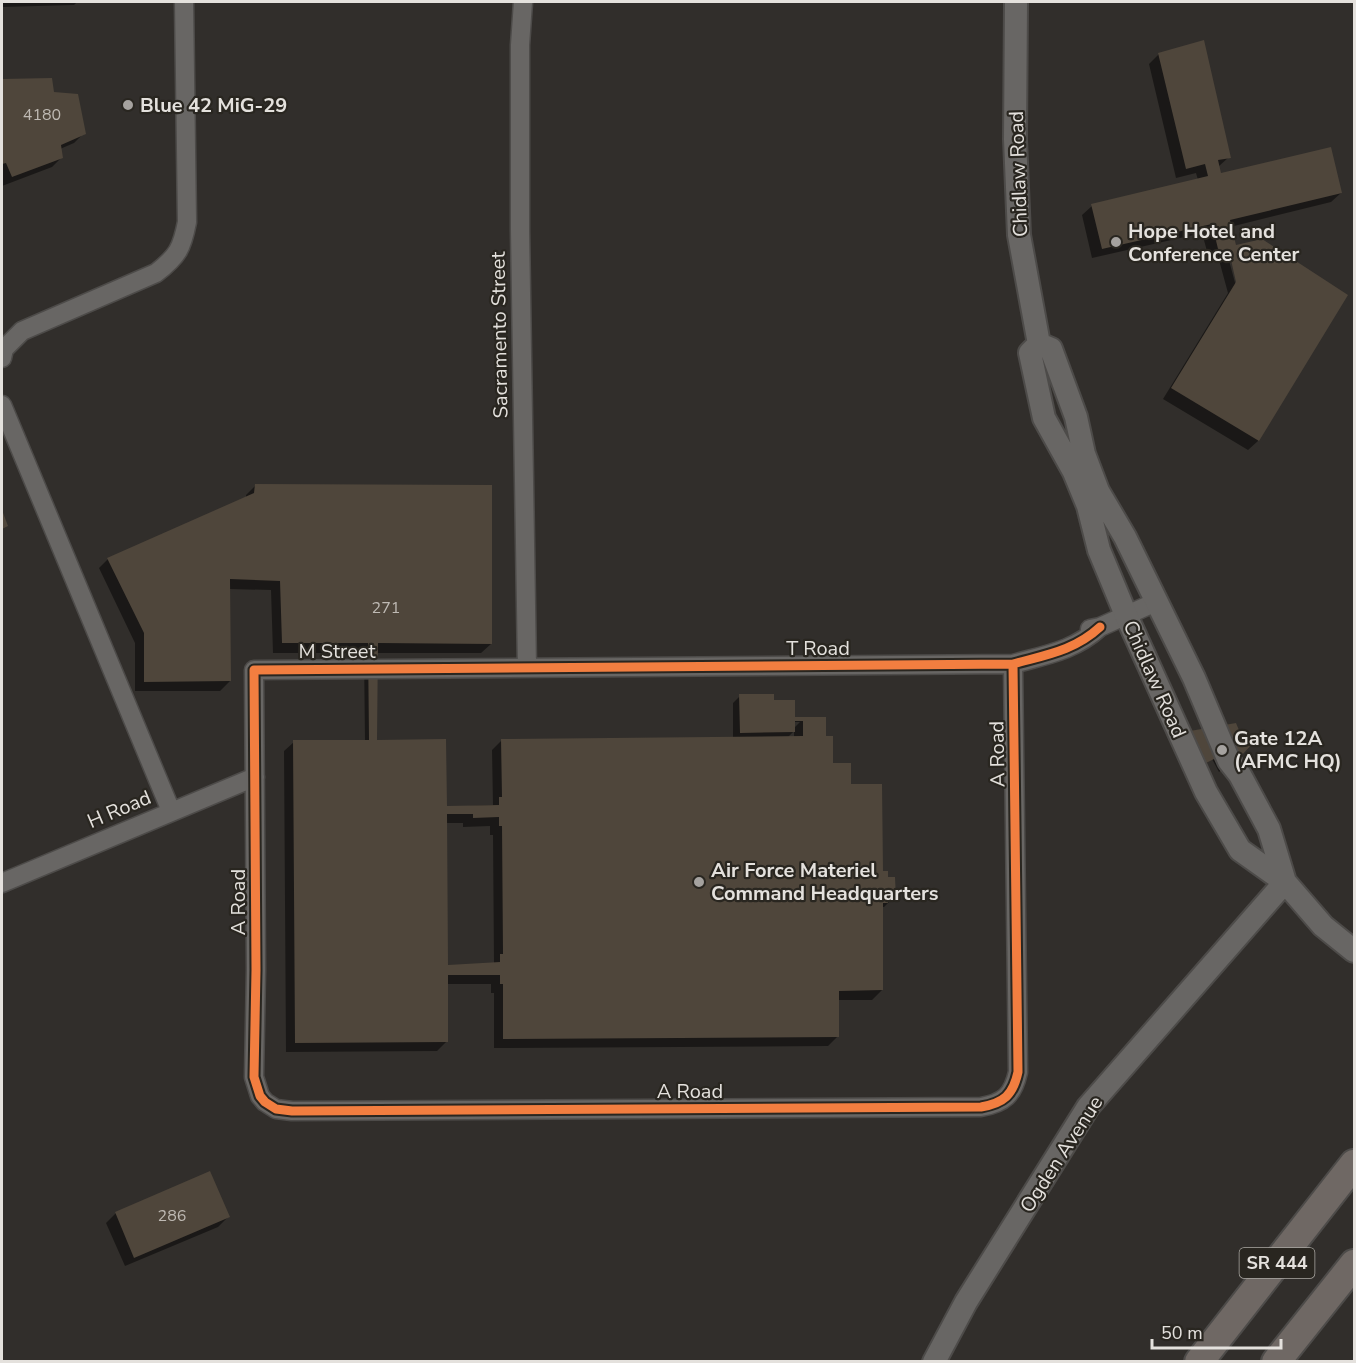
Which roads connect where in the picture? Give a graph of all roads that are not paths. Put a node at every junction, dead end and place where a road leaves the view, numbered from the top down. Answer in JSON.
{"nodes":[{"id":1,"x":184,"y":2,"type":"edge"},
{"id":2,"x":523,"y":2,"type":"edge"},
{"id":3,"x":1016,"y":2,"type":"edge"},
{"id":4,"x":1039,"y":344,"type":"junction"},
{"id":5,"x":2,"y":352,"type":"edge"},
{"id":6,"x":2,"y":405,"type":"edge"},
{"id":7,"x":1156,"y":602,"type":"junction"},
{"id":8,"x":1126,"y":615,"type":"junction"},
{"id":9,"x":1022,"y":662,"type":"junction"},
{"id":10,"x":527,"y":668,"type":"junction"},
{"id":11,"x":255,"y":777,"type":"junction"},
{"id":12,"x":171,"y":811,"type":"junction"},
{"id":13,"x":1285,"y":882,"type":"junction"},
{"id":14,"x":2,"y":883,"type":"edge"},
{"id":15,"x":1354,"y":951,"type":"edge"},
{"id":16,"x":1354,"y":1164,"type":"edge"},
{"id":17,"x":1354,"y":1264,"type":"edge"},
{"id":18,"x":934,"y":1362,"type":"edge"},
{"id":19,"x":1198,"y":1362,"type":"edge"},
{"id":20,"x":1276,"y":1362,"type":"edge"}],
"edges":[{"from":1,"to":5,"type":"street"},
{"from":2,"to":10,"type":"street","name":"Sacramento Street"},
{"from":3,"to":4,"type":"street","name":"Chidlaw Road"},
{"from":4,"to":7,"type":"street","name":"Chidlaw Road"},
{"from":4,"to":8,"type":"street","name":"Chidlaw Road"},
{"from":6,"to":12,"type":"street"},
{"from":7,"to":8,"type":"street"},
{"from":7,"to":13,"type":"street","name":"Chidlaw Road"},
{"from":8,"to":9,"type":"street"},
{"from":8,"to":13,"type":"street","name":"Chidlaw Road"},
{"from":9,"to":10,"type":"street","name":"T Road"},
{"from":9,"to":11,"type":"street","name":"A Road"},
{"from":10,"to":11,"type":"street","name":"M Street"},
{"from":11,"to":12,"type":"street","name":"H Road"},
{"from":12,"to":14,"type":"street","name":"H Road"},
{"from":13,"to":15,"type":"street"},
{"from":13,"to":18,"type":"street","name":"Ogden Avenue"},
{"from":16,"to":19,"type":"main road","number":"SR 444"},
{"from":17,"to":20,"type":"main road","number":"SR 444"}]}
